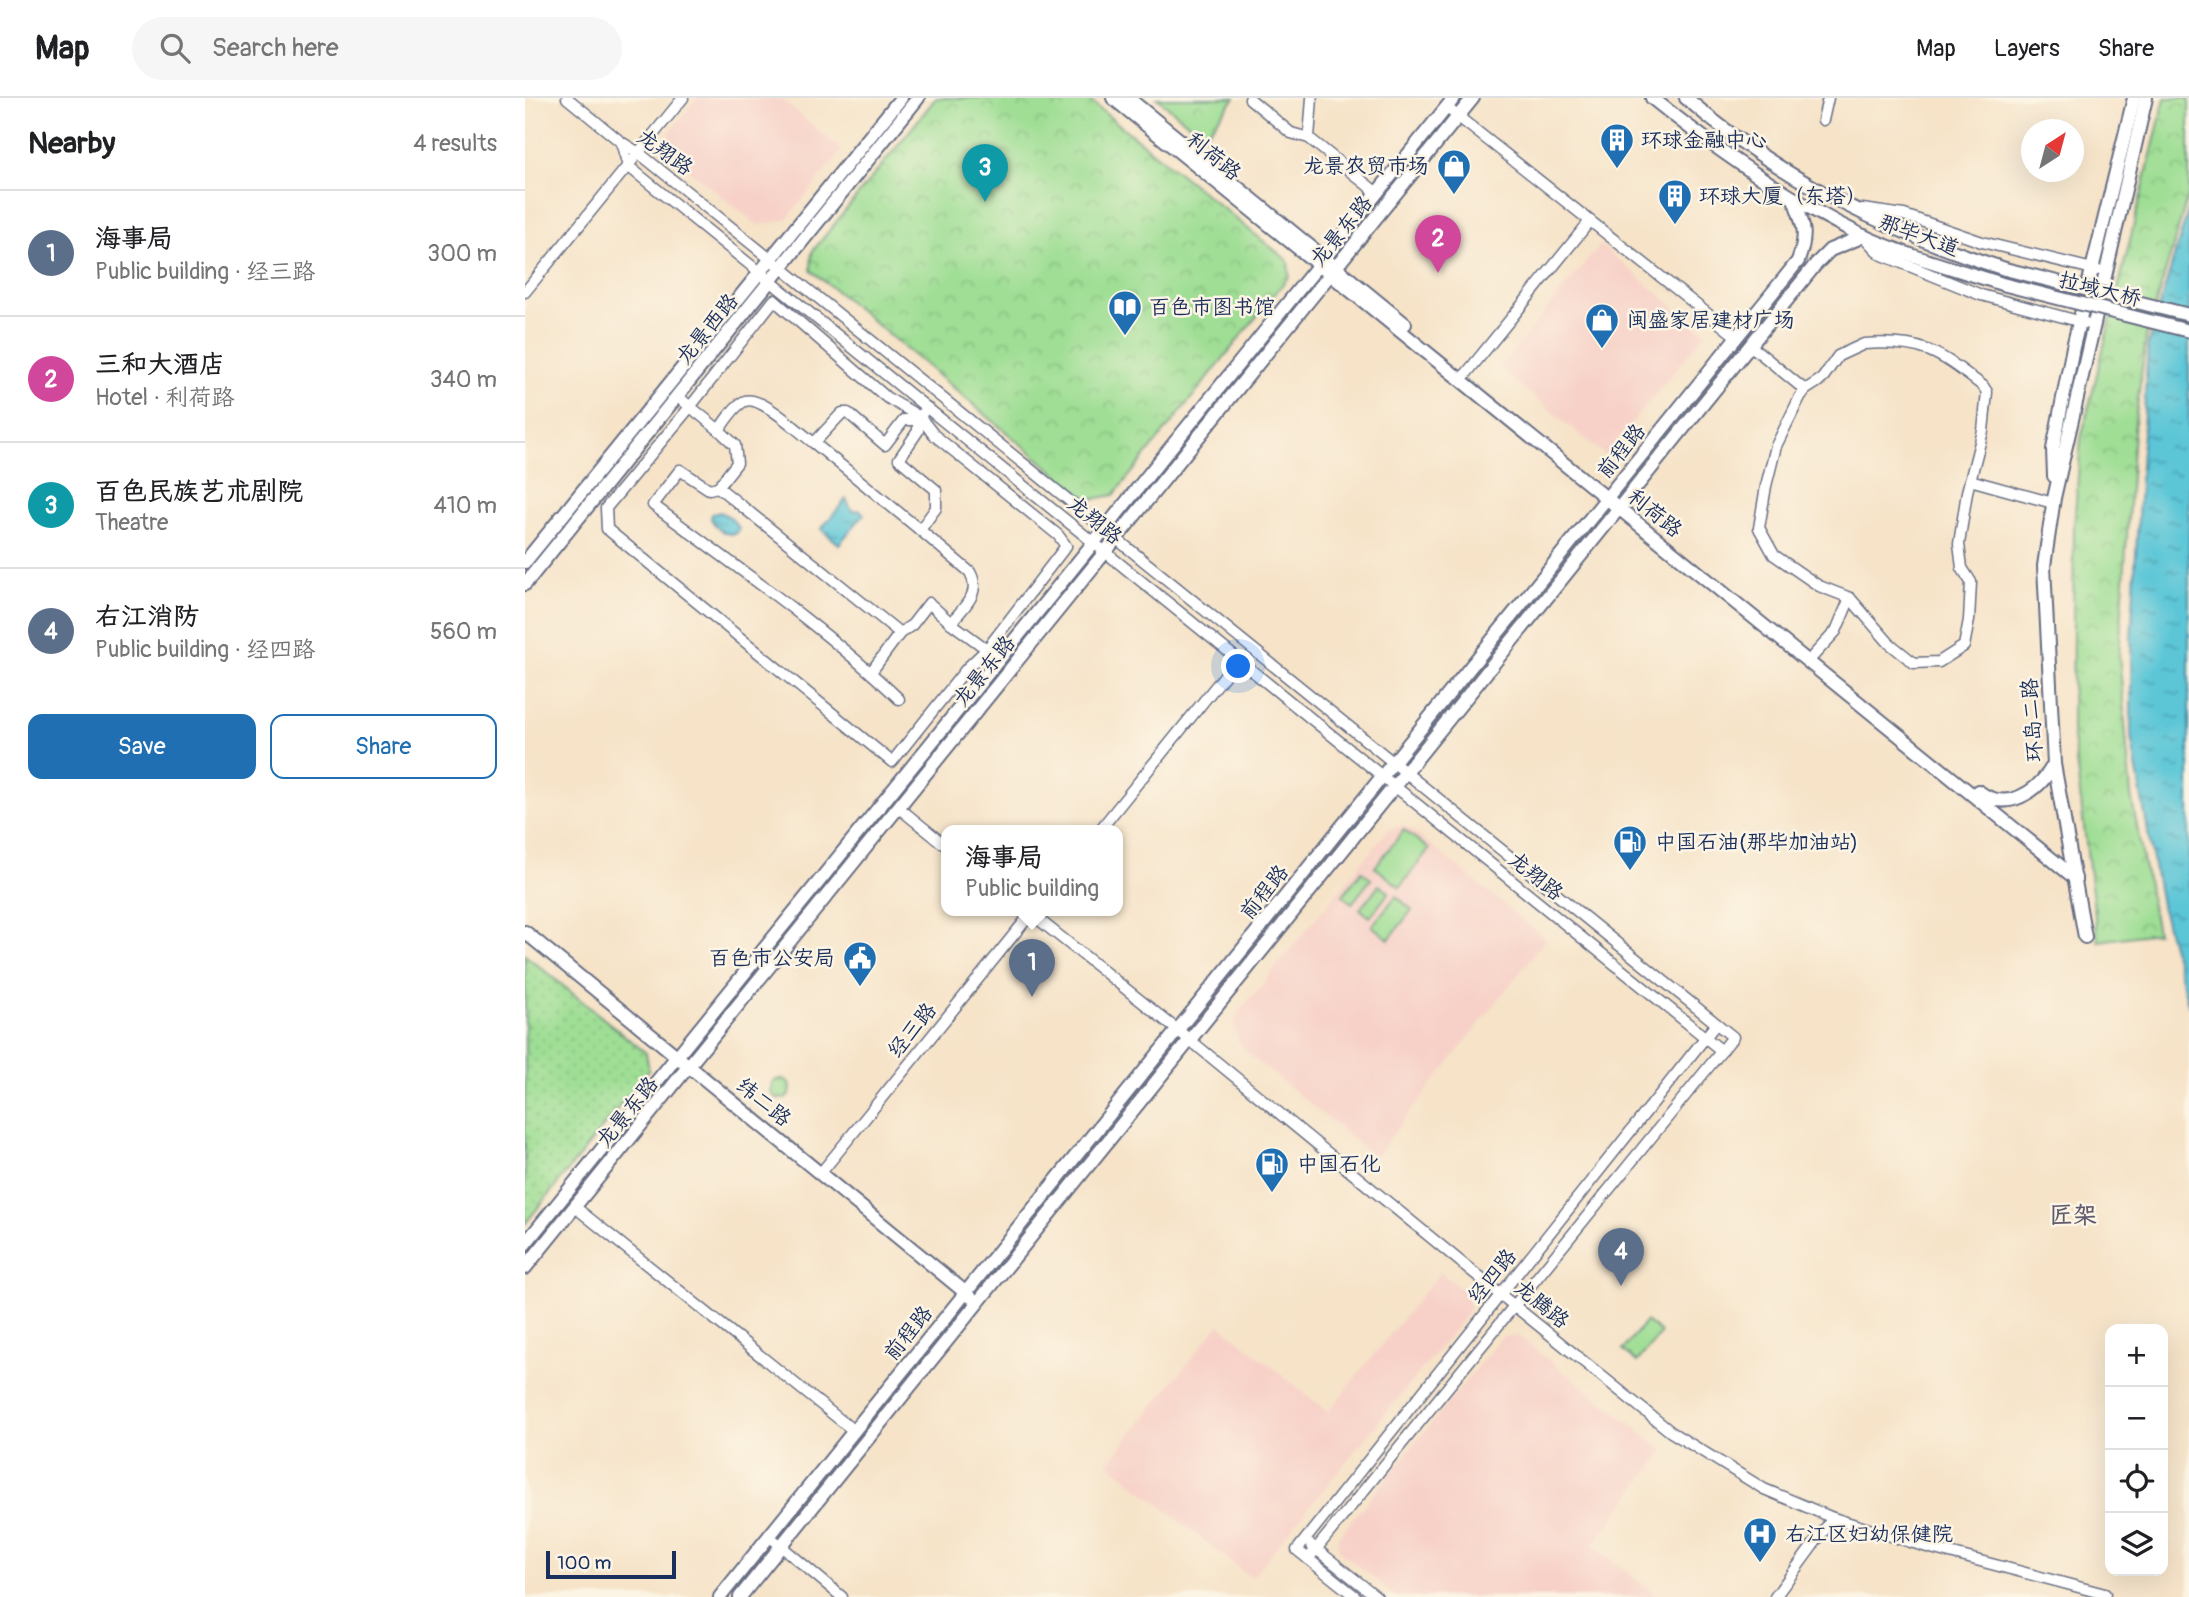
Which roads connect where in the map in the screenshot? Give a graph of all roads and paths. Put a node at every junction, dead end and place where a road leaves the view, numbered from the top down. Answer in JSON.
{"nodes":[{"id":1,"x":567,"y":98,"type":"edge"},
{"id":2,"x":684,"y":98,"type":"edge"},
{"id":3,"x":901,"y":98,"type":"edge"},
{"id":4,"x":918,"y":98,"type":"edge"},
{"id":5,"x":1113,"y":98,"type":"edge"},
{"id":6,"x":1128,"y":98,"type":"edge"},
{"id":7,"x":1473,"y":98,"type":"edge"},
{"id":8,"x":1652,"y":98,"type":"edge"},
{"id":9,"x":1686,"y":98,"type":"edge"},
{"id":10,"x":1828,"y":98,"type":"edge"},
{"id":11,"x":2134,"y":98,"type":"edge"},
{"id":12,"x":2146,"y":98,"type":"edge"},
{"id":13,"x":1250,"y":99,"type":"edge"},
{"id":14,"x":1310,"y":99,"type":"edge"},
{"id":15,"x":1450,"y":102,"type":"edge"},
{"id":16,"x":1458,"y":117,"type":"junction"},
{"id":17,"x":1823,"y":120,"type":"dead end"},
{"id":18,"x":1308,"y":138,"type":"junction"},
{"id":19,"x":621,"y":142,"type":"junction"},
{"id":20,"x":639,"y":153,"type":"junction"},
{"id":21,"x":628,"y":166,"type":"junction"},
{"id":22,"x":1377,"y":193,"type":"junction"},
{"id":23,"x":1794,"y":199,"type":"junction"},
{"id":24,"x":1852,"y":208,"type":"junction"},
{"id":25,"x":1590,"y":221,"type":"junction"},
{"id":26,"x":1864,"y":236,"type":"junction"},
{"id":27,"x":770,"y":259,"type":"junction"},
{"id":28,"x":1321,"y":261,"type":"junction"},
{"id":29,"x":781,"y":268,"type":"junction"},
{"id":30,"x":2005,"y":269,"type":"joint"},
{"id":31,"x":2099,"y":270,"type":"junction"},
{"id":32,"x":1333,"y":271,"type":"junction"},
{"id":33,"x":759,"y":273,"type":"junction"},
{"id":34,"x":770,"y":281,"type":"junction"},
{"id":35,"x":2002,"y":284,"type":"joint"},
{"id":36,"x":525,"y":292,"type":"edge"},
{"id":37,"x":2189,"y":315,"type":"edge"},
{"id":38,"x":2086,"y":324,"type":"junction"},
{"id":39,"x":2189,"y":331,"type":"edge"},
{"id":40,"x":1737,"y":337,"type":"junction"},
{"id":41,"x":1750,"y":345,"type":"junction"},
{"id":42,"x":1467,"y":374,"type":"junction"},
{"id":43,"x":1805,"y":390,"type":"junction"},
{"id":44,"x":677,"y":396,"type":"junction"},
{"id":45,"x":690,"y":407,"type":"junction"},
{"id":46,"x":921,"y":415,"type":"junction"},
{"id":47,"x":719,"y":430,"type":"junction"},
{"id":48,"x":814,"y":443,"type":"junction"},
{"id":49,"x":1970,"y":480,"type":"junction"},
{"id":50,"x":718,"y":487,"type":"junction"},
{"id":51,"x":1609,"y":495,"type":"junction"},
{"id":52,"x":2053,"y":500,"type":"junction"},
{"id":53,"x":1621,"y":505,"type":"junction"},
{"id":54,"x":1104,"y":529,"type":"junction"},
{"id":55,"x":920,"y":530,"type":"junction"},
{"id":56,"x":1116,"y":539,"type":"junction"},
{"id":57,"x":1093,"y":543,"type":"junction"},
{"id":58,"x":1105,"y":553,"type":"junction"},
{"id":59,"x":525,"y":562,"type":"edge"},
{"id":60,"x":525,"y":584,"type":"edge"},
{"id":61,"x":1850,"y":598,"type":"junction"},
{"id":62,"x":951,"y":622,"type":"junction"},
{"id":63,"x":901,"y":633,"type":"junction"},
{"id":64,"x":988,"y":649,"type":"junction"},
{"id":65,"x":1813,"y":656,"type":"junction"},
{"id":66,"x":1000,"y":658,"type":"junction"},
{"id":67,"x":1237,"y":660,"type":"junction"},
{"id":68,"x":870,"y":672,"type":"junction"},
{"id":69,"x":899,"y":699,"type":"dead end"},
{"id":70,"x":1393,"y":763,"type":"junction"},
{"id":71,"x":2054,"y":764,"type":"junction"},
{"id":72,"x":1405,"y":773,"type":"junction"},
{"id":73,"x":1382,"y":777,"type":"junction"},
{"id":74,"x":1394,"y":786,"type":"junction"},
{"id":75,"x":898,"y":808,"type":"junction"},
{"id":76,"x":1104,"y":825,"type":"edge"},
{"id":77,"x":941,"y":842,"type":"edge"},
{"id":78,"x":2075,"y":878,"type":"junction"},
{"id":79,"x":1028,"y":916,"type":"edge"},
{"id":80,"x":1036,"y":916,"type":"edge"},
{"id":81,"x":525,"y":932,"type":"edge"},
{"id":82,"x":2085,"y":937,"type":"dead end"},
{"id":83,"x":1716,"y":1024,"type":"junction"},
{"id":84,"x":1177,"y":1030,"type":"junction"},
{"id":85,"x":1733,"y":1037,"type":"joint"},
{"id":86,"x":1706,"y":1038,"type":"junction"},
{"id":87,"x":1190,"y":1040,"type":"junction"},
{"id":88,"x":1722,"y":1051,"type":"junction"},
{"id":89,"x":677,"y":1056,"type":"junction"},
{"id":90,"x":689,"y":1066,"type":"junction"},
{"id":91,"x":820,"y":1174,"type":"junction"},
{"id":92,"x":575,"y":1207,"type":"junction"},
{"id":93,"x":525,"y":1244,"type":"edge"},
{"id":94,"x":525,"y":1268,"type":"edge"},
{"id":95,"x":965,"y":1293,"type":"junction"},
{"id":96,"x":1501,"y":1296,"type":"junction"},
{"id":97,"x":978,"y":1303,"type":"junction"},
{"id":98,"x":1514,"y":1306,"type":"junction"},
{"id":99,"x":854,"y":1431,"type":"junction"},
{"id":100,"x":1833,"y":1518,"type":"junction"},
{"id":101,"x":769,"y":1536,"type":"junction"},
{"id":102,"x":1305,"y":1540,"type":"junction"},
{"id":103,"x":781,"y":1546,"type":"junction"},
{"id":104,"x":1316,"y":1549,"type":"junction"},
{"id":105,"x":1308,"y":1559,"type":"junction"},
{"id":106,"x":2104,"y":1596,"type":"edge"},
{"id":107,"x":720,"y":1597,"type":"edge"},
{"id":108,"x":740,"y":1597,"type":"edge"},
{"id":109,"x":842,"y":1597,"type":"edge"},
{"id":110,"x":1356,"y":1597,"type":"edge"},
{"id":111,"x":1377,"y":1597,"type":"edge"},
{"id":112,"x":1775,"y":1597,"type":"edge"}],
"edges":[{"from":1,"to":19,"type":"street"},
{"from":2,"to":20,"type":"street"},
{"from":3,"to":27,"type":"main road","name":"龙景西路"},
{"from":4,"to":29,"type":"main road","name":"龙景西路"},
{"from":5,"to":28,"type":"main road","name":"利荷路"},
{"from":6,"to":28,"type":"main road","name":"利荷路"},
{"from":7,"to":16,"type":"main road","name":"龙景东路"},
{"from":8,"to":23,"type":"main road","name":"那毕大道"},
{"from":9,"to":24,"type":"main road","name":"那毕大道"},
{"from":10,"to":17,"type":"street"},
{"from":11,"to":31,"type":"main road","name":"环岛二路"},
{"from":12,"to":31,"type":"main road","name":"环岛二路"},
{"from":13,"to":18,"type":"street"},
{"from":14,"to":18,"type":"street"},
{"from":15,"to":16,"type":"street"},
{"from":15,"to":22,"type":"main road","name":"龙景东路"},
{"from":16,"to":25,"type":"street"},
{"from":16,"to":32,"type":"main road","name":"龙景东路"},
{"from":18,"to":22,"type":"street"},
{"from":19,"to":20,"type":"street","name":"龙翔路"},
{"from":19,"to":21,"type":"street","name":"龙翔路"},
{"from":20,"to":21,"type":"street"},
{"from":20,"to":27,"type":"street","name":"龙翔路"},
{"from":21,"to":33,"type":"street","name":"龙翔路"},
{"from":21,"to":36,"type":"street"},
{"from":22,"to":28,"type":"main road","name":"龙景东路"},
{"from":23,"to":26,"type":"main road","name":"那毕大道"},
{"from":23,"to":40,"type":"main road","name":"前程路"},
{"from":24,"to":30,"type":"main road","name":"那毕大道"},
{"from":24,"to":31,"type":"street"},
{"from":25,"to":40,"type":"street"},
{"from":25,"to":42,"type":"street"},
{"from":26,"to":35,"type":"main road","name":"那毕大道"},
{"from":26,"to":38,"type":"street"},
{"from":26,"to":41,"type":"main road","name":"前程路"},
{"from":27,"to":29,"type":"street","name":"龙翔路"},
{"from":27,"to":33,"type":"main road","name":"龙景西路"},
{"from":28,"to":32,"type":"main road","name":"利荷路"},
{"from":28,"to":54,"type":"main road","name":"龙景东路"},
{"from":29,"to":34,"type":"main road","name":"龙景西路"},
{"from":29,"to":54,"type":"street","name":"龙翔路"},
{"from":30,"to":37,"type":"main road","name":"拉域大桥","bridge":true},
{"from":31,"to":38,"type":"main road","name":"环岛二路"},
{"from":32,"to":42,"type":"main road","name":"利荷路"},
{"from":32,"to":51,"type":"main road","name":"利荷路"},
{"from":32,"to":56,"type":"main road","name":"龙景东路"},
{"from":33,"to":34,"type":"street","name":"龙翔路"},
{"from":33,"to":59,"type":"main road","name":"龙景西路"},
{"from":34,"to":44,"type":"main road","name":"龙景西路"},
{"from":34,"to":46,"type":"street","name":"龙翔路"},
{"from":35,"to":39,"type":"main road","name":"拉域大桥","bridge":true},
{"from":38,"to":52,"type":"main road","name":"环岛二路"},
{"from":40,"to":51,"type":"main road","name":"前程路"},
{"from":41,"to":43,"type":"street"},
{"from":41,"to":53,"type":"main road","name":"前程路"},
{"from":42,"to":51,"type":"main road","name":"利荷路"},
{"from":43,"to":49,"type":"street"},
{"from":43,"to":61,"type":"street"},
{"from":44,"to":45,"type":"street"},
{"from":44,"to":60,"type":"main road","name":"龙景西路"},
{"from":45,"to":46,"type":"street"},
{"from":45,"to":47,"type":"street"},
{"from":45,"to":64,"type":"street"},
{"from":46,"to":48,"type":"street"},
{"from":46,"to":55,"type":"street"},
{"from":46,"to":57,"type":"street","name":"龙翔路"},
{"from":46,"to":64,"type":"street"},
{"from":47,"to":48,"type":"street"},
{"from":47,"to":50,"type":"street"},
{"from":48,"to":55,"type":"street"},
{"from":49,"to":52,"type":"street"},
{"from":49,"to":61,"type":"street"},
{"from":50,"to":63,"type":"street"},
{"from":50,"to":68,"type":"street"},
{"from":51,"to":53,"type":"main road","name":"利荷路"},
{"from":51,"to":70,"type":"main road","name":"前程路"},
{"from":52,"to":71,"type":"main road","name":"环岛二路"},
{"from":53,"to":65,"type":"main road","name":"利荷路"},
{"from":53,"to":72,"type":"main road","name":"前程路"},
{"from":53,"to":78,"type":"main road","name":"利荷路"},
{"from":54,"to":56,"type":"street","name":"龙翔路"},
{"from":54,"to":57,"type":"main road","name":"龙景东路"},
{"from":55,"to":62,"type":"street"},
{"from":56,"to":58,"type":"main road","name":"龙景东路"},
{"from":56,"to":70,"type":"street","name":"龙翔路"},
{"from":57,"to":58,"type":"street","name":"龙翔路"},
{"from":57,"to":66,"type":"main road","name":"龙景东路"},
{"from":58,"to":67,"type":"street","name":"龙翔路"},
{"from":58,"to":75,"type":"main road","name":"龙景东路"},
{"from":61,"to":65,"type":"street"},
{"from":62,"to":63,"type":"street"},
{"from":62,"to":64,"type":"street"},
{"from":63,"to":68,"type":"street"},
{"from":64,"to":66,"type":"street"},
{"from":65,"to":71,"type":"main road","name":"利荷路"},
{"from":66,"to":89,"type":"main road","name":"龙景东路"},
{"from":67,"to":73,"type":"street","name":"龙翔路"},
{"from":67,"to":76,"type":"street"},
{"from":68,"to":69,"type":"street"},
{"from":70,"to":72,"type":"street","name":"龙翔路"},
{"from":70,"to":73,"type":"main road","name":"前程路"},
{"from":71,"to":78,"type":"main road","name":"环岛二路"},
{"from":72,"to":74,"type":"main road","name":"前程路"},
{"from":72,"to":83,"type":"street","name":"龙翔路"},
{"from":73,"to":74,"type":"street","name":"龙翔路"},
{"from":73,"to":84,"type":"main road","name":"前程路"},
{"from":74,"to":86,"type":"street","name":"龙翔路"},
{"from":74,"to":87,"type":"main road","name":"前程路"},
{"from":75,"to":77,"type":"street"},
{"from":75,"to":90,"type":"main road","name":"龙景东路"},
{"from":78,"to":82,"type":"main road","name":"环岛二路"},
{"from":79,"to":91,"type":"street","name":"经三路"},
{"from":80,"to":84,"type":"street","name":"龙腾路"},
{"from":81,"to":89,"type":"main road","name":"纬二路"},
{"from":83,"to":85,"type":"street","name":"龙翔路"},
{"from":83,"to":86,"type":"street","name":"经四路"},
{"from":84,"to":87,"type":"street","name":"龙腾路"},
{"from":84,"to":95,"type":"main road","name":"前程路"},
{"from":85,"to":88,"type":"street","name":"经四路"},
{"from":86,"to":88,"type":"street","name":"龙翔路"},
{"from":86,"to":96,"type":"street","name":"经四路"},
{"from":87,"to":96,"type":"street","name":"龙腾路"},
{"from":87,"to":97,"type":"main road","name":"前程路"},
{"from":88,"to":98,"type":"street","name":"经四路"},
{"from":89,"to":90,"type":"main road","name":"纬二路"},
{"from":89,"to":93,"type":"main road","name":"龙景东路"},
{"from":90,"to":91,"type":"main road","name":"纬二路"},
{"from":90,"to":92,"type":"main road","name":"龙景东路"},
{"from":91,"to":95,"type":"main road","name":"纬二路"},
{"from":92,"to":94,"type":"main road","name":"龙景东路"},
{"from":92,"to":99,"type":"street"},
{"from":95,"to":97,"type":"main road","name":"纬二路"},
{"from":95,"to":99,"type":"main road","name":"前程路"},
{"from":96,"to":98,"type":"street","name":"龙腾路"},
{"from":96,"to":102,"type":"street","name":"经四路"},
{"from":97,"to":103,"type":"main road","name":"前程路"},
{"from":98,"to":100,"type":"street","name":"龙腾路"},
{"from":98,"to":104,"type":"street","name":"经四路"},
{"from":99,"to":101,"type":"main road","name":"前程路"},
{"from":100,"to":106,"type":"street","name":"龙腾路"},
{"from":100,"to":112,"type":"street"},
{"from":101,"to":103,"type":"street"},
{"from":101,"to":107,"type":"main road","name":"前程路"},
{"from":102,"to":104,"type":"street"},
{"from":102,"to":105,"type":"street","name":"经四路"},
{"from":103,"to":108,"type":"main road","name":"前程路"},
{"from":103,"to":109,"type":"street"},
{"from":104,"to":105,"type":"street","name":"经四路"},
{"from":104,"to":111,"type":"street"},
{"from":105,"to":110,"type":"street"}]}
